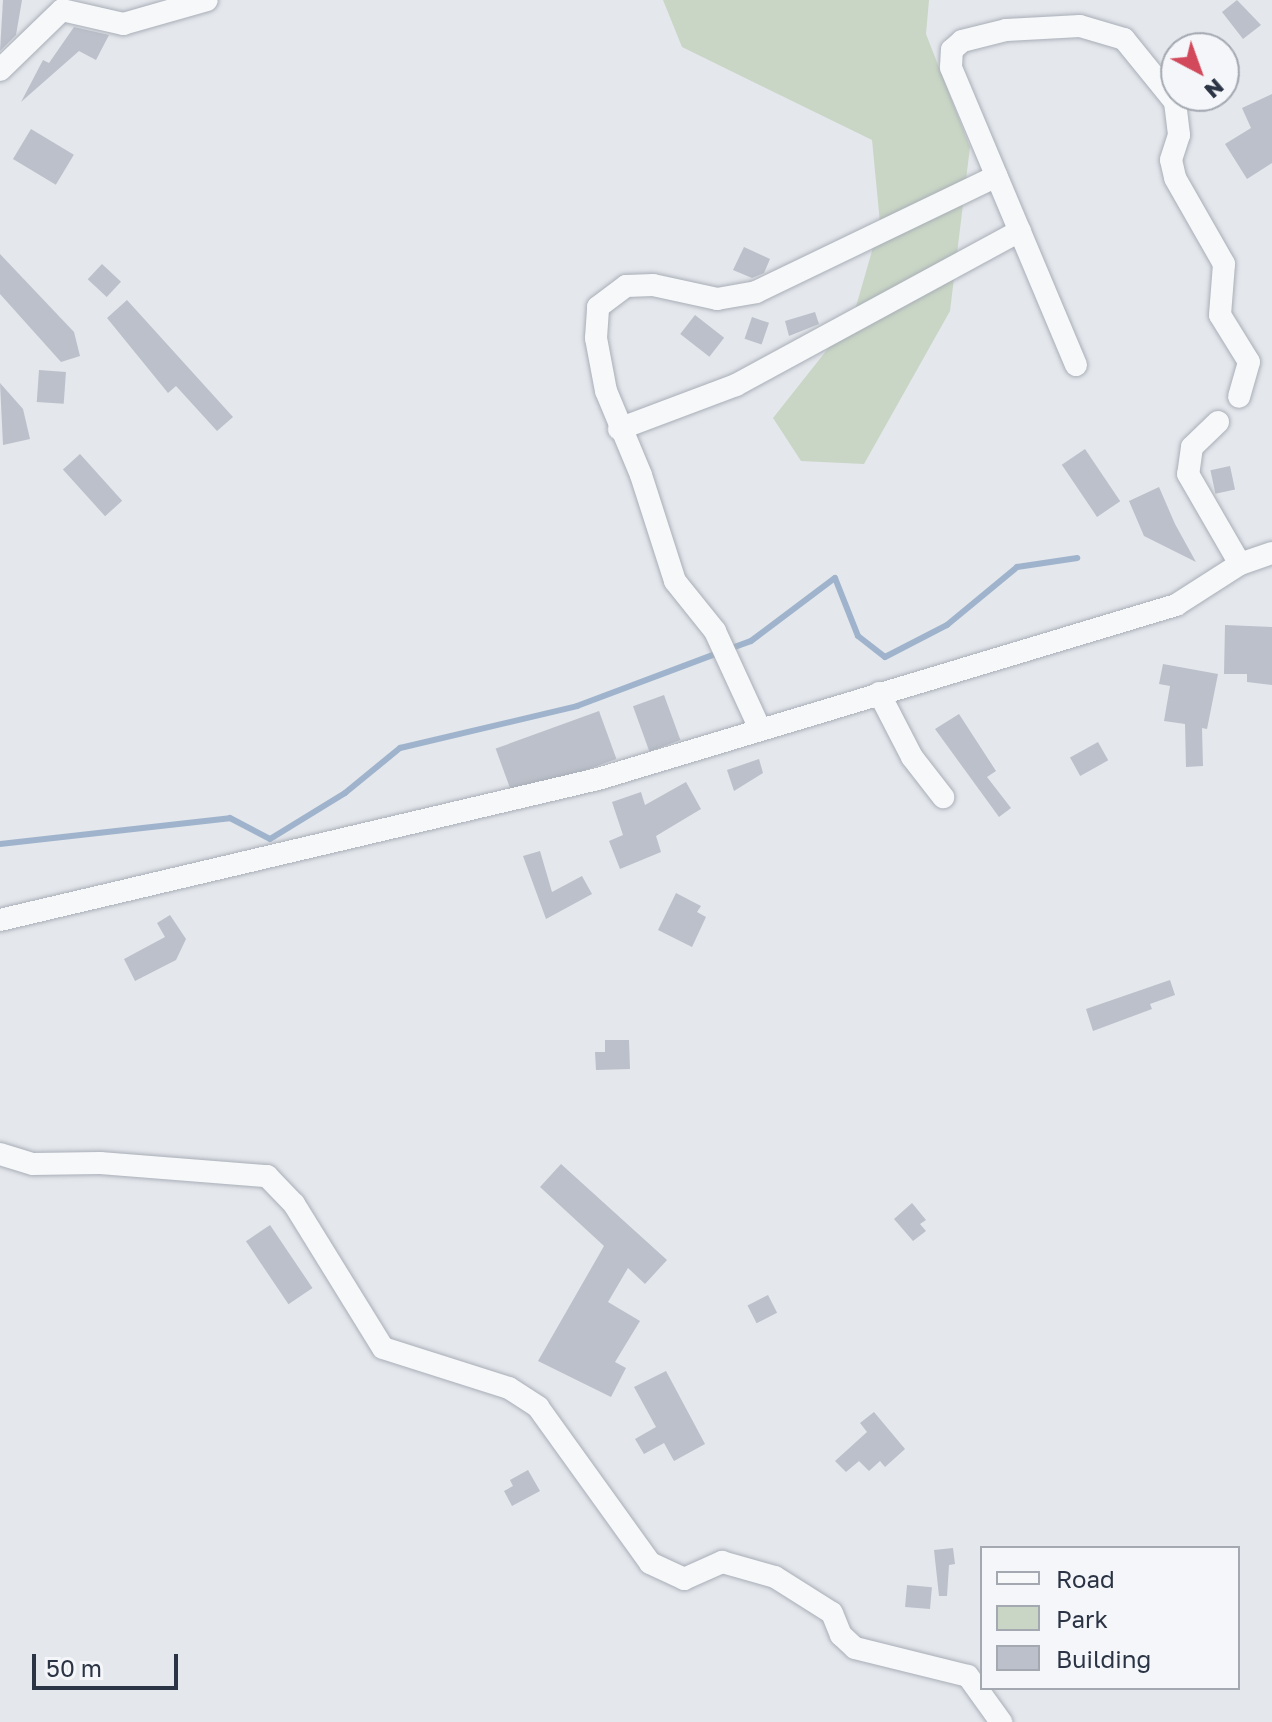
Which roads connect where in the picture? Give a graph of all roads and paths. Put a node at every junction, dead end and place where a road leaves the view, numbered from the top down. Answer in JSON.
{"nodes":[{"id":1,"x":207,"y":0,"type":"edge"},
{"id":2,"x":0,"y":70,"type":"edge"},
{"id":3,"x":997,"y":176,"type":"junction"},
{"id":4,"x":1020,"y":231,"type":"junction"},
{"id":5,"x":1076,"y":365,"type":"dead end"},
{"id":6,"x":1239,"y":397,"type":"dead end"},
{"id":7,"x":1218,"y":422,"type":"dead end"},
{"id":8,"x":619,"y":429,"type":"junction"},
{"id":9,"x":1272,"y":553,"type":"edge"},
{"id":10,"x":1240,"y":564,"type":"junction"},
{"id":11,"x":879,"y":693,"type":"junction"},
{"id":12,"x":760,"y":729,"type":"junction"},
{"id":13,"x":943,"y":797,"type":"dead end"},
{"id":14,"x":0,"y":920,"type":"edge"},
{"id":15,"x":0,"y":1154,"type":"edge"},
{"id":16,"x":1001,"y":1722,"type":"edge"}],
"edges":[{"from":1,"to":2,"type":"street"},
{"from":3,"to":4,"type":"street"},
{"from":3,"to":6,"type":"street"},
{"from":3,"to":8,"type":"street"},
{"from":4,"to":5,"type":"street"},
{"from":4,"to":8,"type":"street"},
{"from":7,"to":10,"type":"street"},
{"from":8,"to":12,"type":"street"},
{"from":9,"to":10,"type":"street"},
{"from":10,"to":11,"type":"street"},
{"from":11,"to":12,"type":"street"},
{"from":11,"to":13,"type":"street"},
{"from":12,"to":14,"type":"street"},
{"from":15,"to":16,"type":"street"}]}
